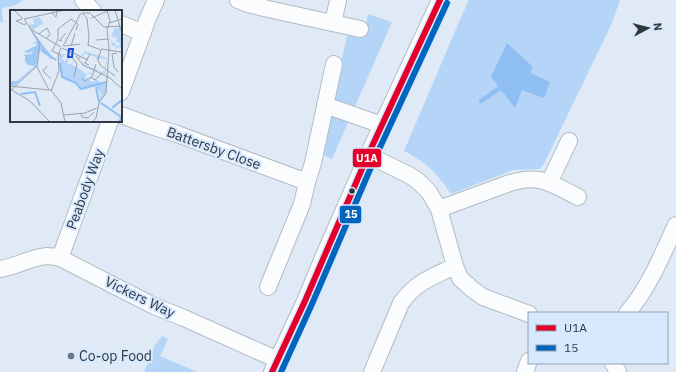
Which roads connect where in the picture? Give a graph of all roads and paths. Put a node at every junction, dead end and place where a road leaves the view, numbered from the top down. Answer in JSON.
{"nodes":[{"id":1,"x":83,"y":0,"type":"edge"},
{"id":2,"x":156,"y":0,"type":"edge"},
{"id":3,"x":238,"y":0,"type":"edge"},
{"id":4,"x":338,"y":0,"type":"edge"},
{"id":5,"x":440,"y":0,"type":"edge"},
{"id":6,"x":92,"y":10,"type":"edge"},
{"id":7,"x":333,"y":22,"type":"junction"},
{"id":8,"x":122,"y":24,"type":"edge"},
{"id":9,"x":360,"y":29,"type":"dead end"},
{"id":10,"x":142,"y":33,"type":"junction"},
{"id":11,"x":334,"y":64,"type":"dead end"},
{"id":12,"x":122,"y":89,"type":"edge"},
{"id":13,"x":325,"y":105,"type":"junction"},
{"id":14,"x":122,"y":115,"type":"edge"},
{"id":15,"x":110,"y":122,"type":"edge"},
{"id":16,"x":382,"y":125,"type":"junction"},
{"id":17,"x":569,"y":141,"type":"dead end"},
{"id":18,"x":368,"y":155,"type":"junction"},
{"id":19,"x":307,"y":182,"type":"junction"},
{"id":20,"x":549,"y":183,"type":"junction"},
{"id":21,"x":578,"y":197,"type":"dead end"},
{"id":22,"x":439,"y":209,"type":"junction"},
{"id":23,"x":676,"y":225,"type":"edge"},
{"id":24,"x":60,"y":258,"type":"junction"},
{"id":25,"x":455,"y":266,"type":"junction"},
{"id":26,"x":0,"y":269,"type":"edge"},
{"id":27,"x":268,"y":287,"type":"dead end"},
{"id":28,"x":628,"y":312,"type":"edge"},
{"id":29,"x":528,"y":314,"type":"edge"},
{"id":30,"x":275,"y":366,"type":"edge"},
{"id":31,"x":372,"y":372,"type":"edge"}],
"edges":[{"from":1,"to":6,"type":"street"},
{"from":2,"to":10,"type":"street"},
{"from":3,"to":7,"type":"street"},
{"from":4,"to":7,"type":"street"},
{"from":5,"to":16,"type":"street"},
{"from":7,"to":9,"type":"street"},
{"from":8,"to":10,"type":"street"},
{"from":10,"to":12,"type":"street"},
{"from":11,"to":13,"type":"street"},
{"from":13,"to":16,"type":"street"},
{"from":13,"to":19,"type":"street"},
{"from":14,"to":19,"type":"street","name":"Battersby Close"},
{"from":15,"to":24,"type":"street","name":"Peabody Way"},
{"from":16,"to":18,"type":"street"},
{"from":17,"to":20,"type":"street"},
{"from":18,"to":22,"type":"street"},
{"from":18,"to":30,"type":"street"},
{"from":19,"to":27,"type":"street"},
{"from":20,"to":21,"type":"street"},
{"from":20,"to":22,"type":"street"},
{"from":22,"to":25,"type":"street"},
{"from":23,"to":28,"type":"street"},
{"from":24,"to":26,"type":"street","name":"Vickers Way"},
{"from":24,"to":30,"type":"street","name":"Vickers Way"},
{"from":25,"to":29,"type":"street"},
{"from":25,"to":31,"type":"street"}]}
